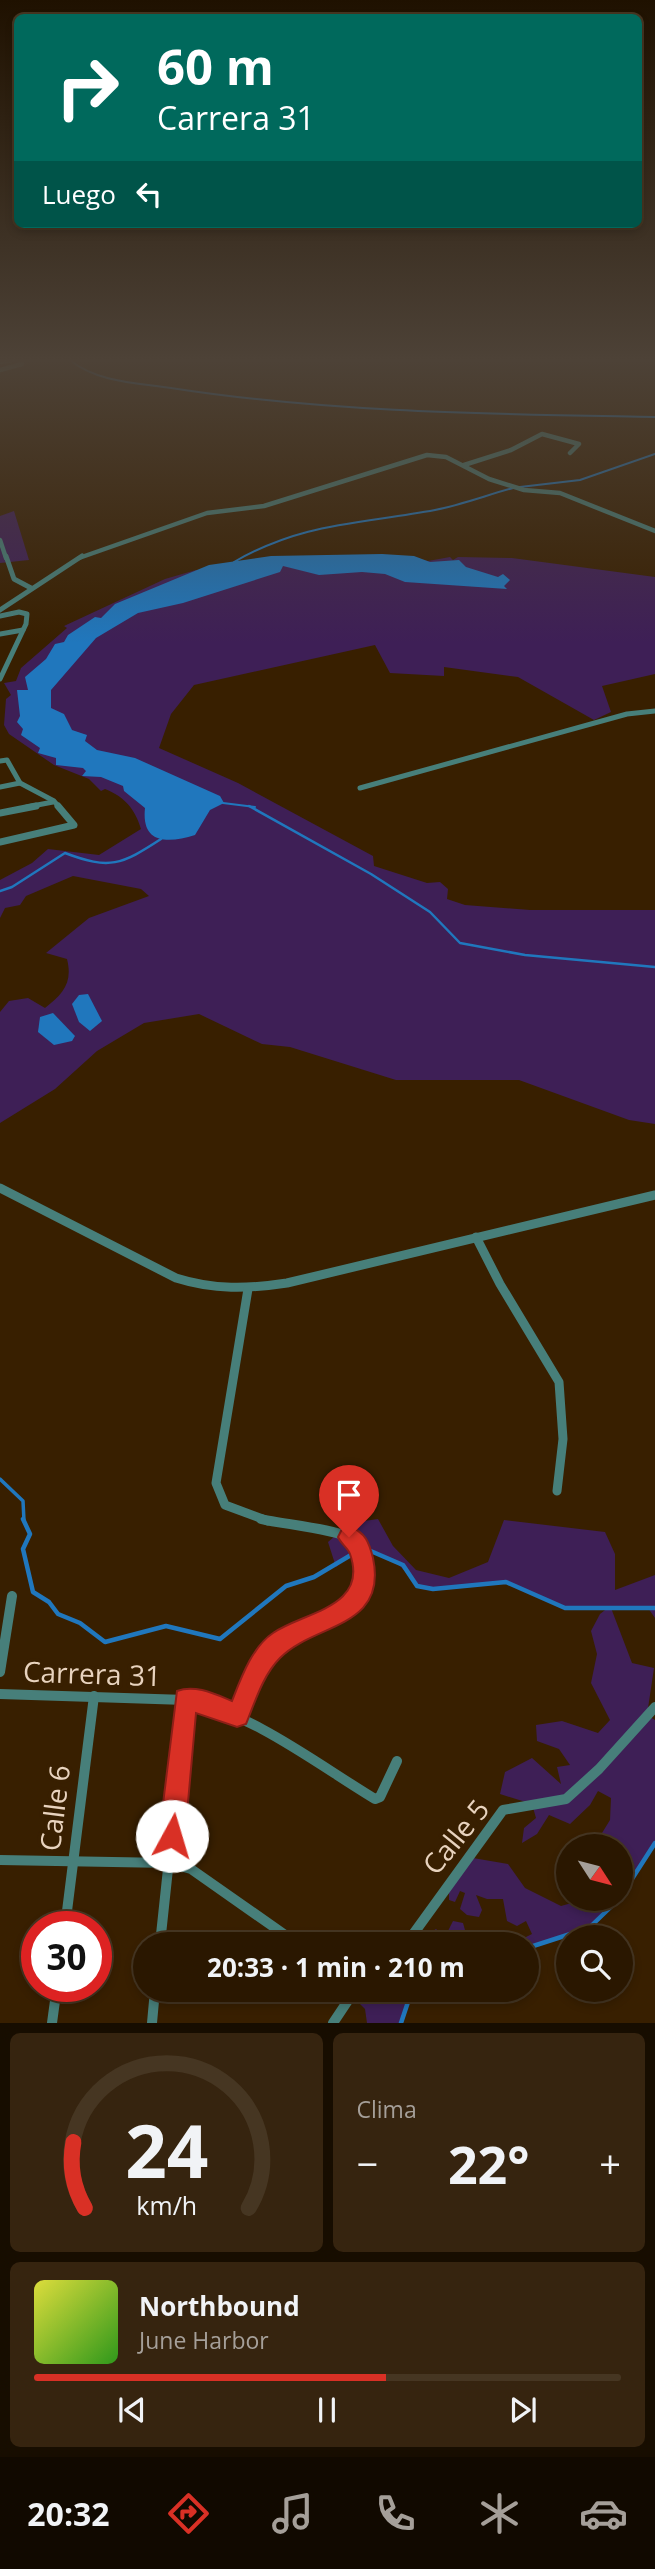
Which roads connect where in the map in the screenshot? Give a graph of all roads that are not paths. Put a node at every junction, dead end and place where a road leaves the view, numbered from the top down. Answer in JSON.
{"nodes":[{"id":1,"x":498,"y":454,"type":"edge"},
{"id":2,"x":464,"y":465,"type":"junction"},
{"id":3,"x":655,"y":531,"type":"edge"},
{"id":4,"x":0,"y":540,"type":"edge"},
{"id":5,"x":31,"y":589,"type":"junction"},
{"id":6,"x":0,"y":613,"type":"edge"},
{"id":7,"x":23,"y":630,"type":"junction"},
{"id":8,"x":0,"y":634,"type":"edge"},
{"id":9,"x":0,"y":679,"type":"edge"},
{"id":10,"x":655,"y":711,"type":"edge"},
{"id":11,"x":0,"y":761,"type":"edge"},
{"id":12,"x":20,"y":783,"type":"junction"},
{"id":13,"x":0,"y":787,"type":"edge"},
{"id":14,"x":360,"y":788,"type":"dead end"},
{"id":15,"x":54,"y":801,"type":"junction"},
{"id":16,"x":0,"y":813,"type":"edge"},
{"id":17,"x":0,"y":842,"type":"edge"},
{"id":18,"x":0,"y":1188,"type":"edge"},
{"id":19,"x":655,"y":1195,"type":"edge"},
{"id":20,"x":476,"y":1237,"type":"junction"},
{"id":21,"x":248,"y":1289,"type":"junction"},
{"id":22,"x":557,"y":1491,"type":"dead end"},
{"id":23,"x":12,"y":1596,"type":"dead end"},
{"id":24,"x":0,"y":1672,"type":"edge"},
{"id":25,"x":0,"y":1694,"type":"edge"},
{"id":26,"x":94,"y":1696,"type":"junction"},
{"id":27,"x":186,"y":1700,"type":"junction"},
{"id":28,"x":655,"y":1707,"type":"edge"},
{"id":29,"x":237,"y":1716,"type":"junction"},
{"id":30,"x":397,"y":1761,"type":"dead end"},
{"id":31,"x":0,"y":1860,"type":"edge"},
{"id":32,"x":73,"y":1861,"type":"junction"},
{"id":33,"x":169,"y":1863,"type":"junction"},
{"id":34,"x":67,"y":1911,"type":"edge"},
{"id":35,"x":161,"y":1932,"type":"edge"},
{"id":36,"x":281,"y":1932,"type":"edge"},
{"id":37,"x":415,"y":1932,"type":"edge"},
{"id":38,"x":55,"y":2002,"type":"edge"},
{"id":39,"x":154,"y":2002,"type":"edge"},
{"id":40,"x":347,"y":2002,"type":"edge"},
{"id":41,"x":52,"y":2023,"type":"edge"},
{"id":42,"x":152,"y":2023,"type":"edge"},
{"id":43,"x":333,"y":2023,"type":"edge"}],
"edges":[{"from":1,"to":2,"type":"street"},
{"from":2,"to":3,"type":"street"},
{"from":2,"to":5,"type":"street"},
{"from":4,"to":5,"type":"street"},
{"from":5,"to":6,"type":"street"},
{"from":6,"to":7,"type":"street"},
{"from":7,"to":8,"type":"street"},
{"from":7,"to":9,"type":"street"},
{"from":10,"to":14,"type":"street"},
{"from":11,"to":12,"type":"street"},
{"from":12,"to":13,"type":"street"},
{"from":12,"to":15,"type":"street"},
{"from":15,"to":16,"type":"street"},
{"from":15,"to":17,"type":"street"},
{"from":18,"to":21,"type":"street"},
{"from":19,"to":20,"type":"street"},
{"from":20,"to":21,"type":"street"},
{"from":20,"to":22,"type":"street"},
{"from":21,"to":29,"type":"street"},
{"from":23,"to":24,"type":"street"},
{"from":25,"to":26,"type":"street","name":"Carrera 31"},
{"from":26,"to":27,"type":"street","name":"Carrera 31"},
{"from":26,"to":32,"type":"street","name":"Calle 6"},
{"from":27,"to":29,"type":"street","name":"Carrera 31"},
{"from":27,"to":33,"type":"street"},
{"from":28,"to":37,"type":"street","name":"Calle 5"},
{"from":29,"to":30,"type":"street","name":"Carrera 31"},
{"from":31,"to":32,"type":"street"},
{"from":32,"to":33,"type":"street"},
{"from":32,"to":34,"type":"street","name":"Calle 6"},
{"from":33,"to":35,"type":"street"},
{"from":33,"to":36,"type":"street"},
{"from":38,"to":41,"type":"street"},
{"from":39,"to":42,"type":"street"},
{"from":40,"to":43,"type":"street"}]}
